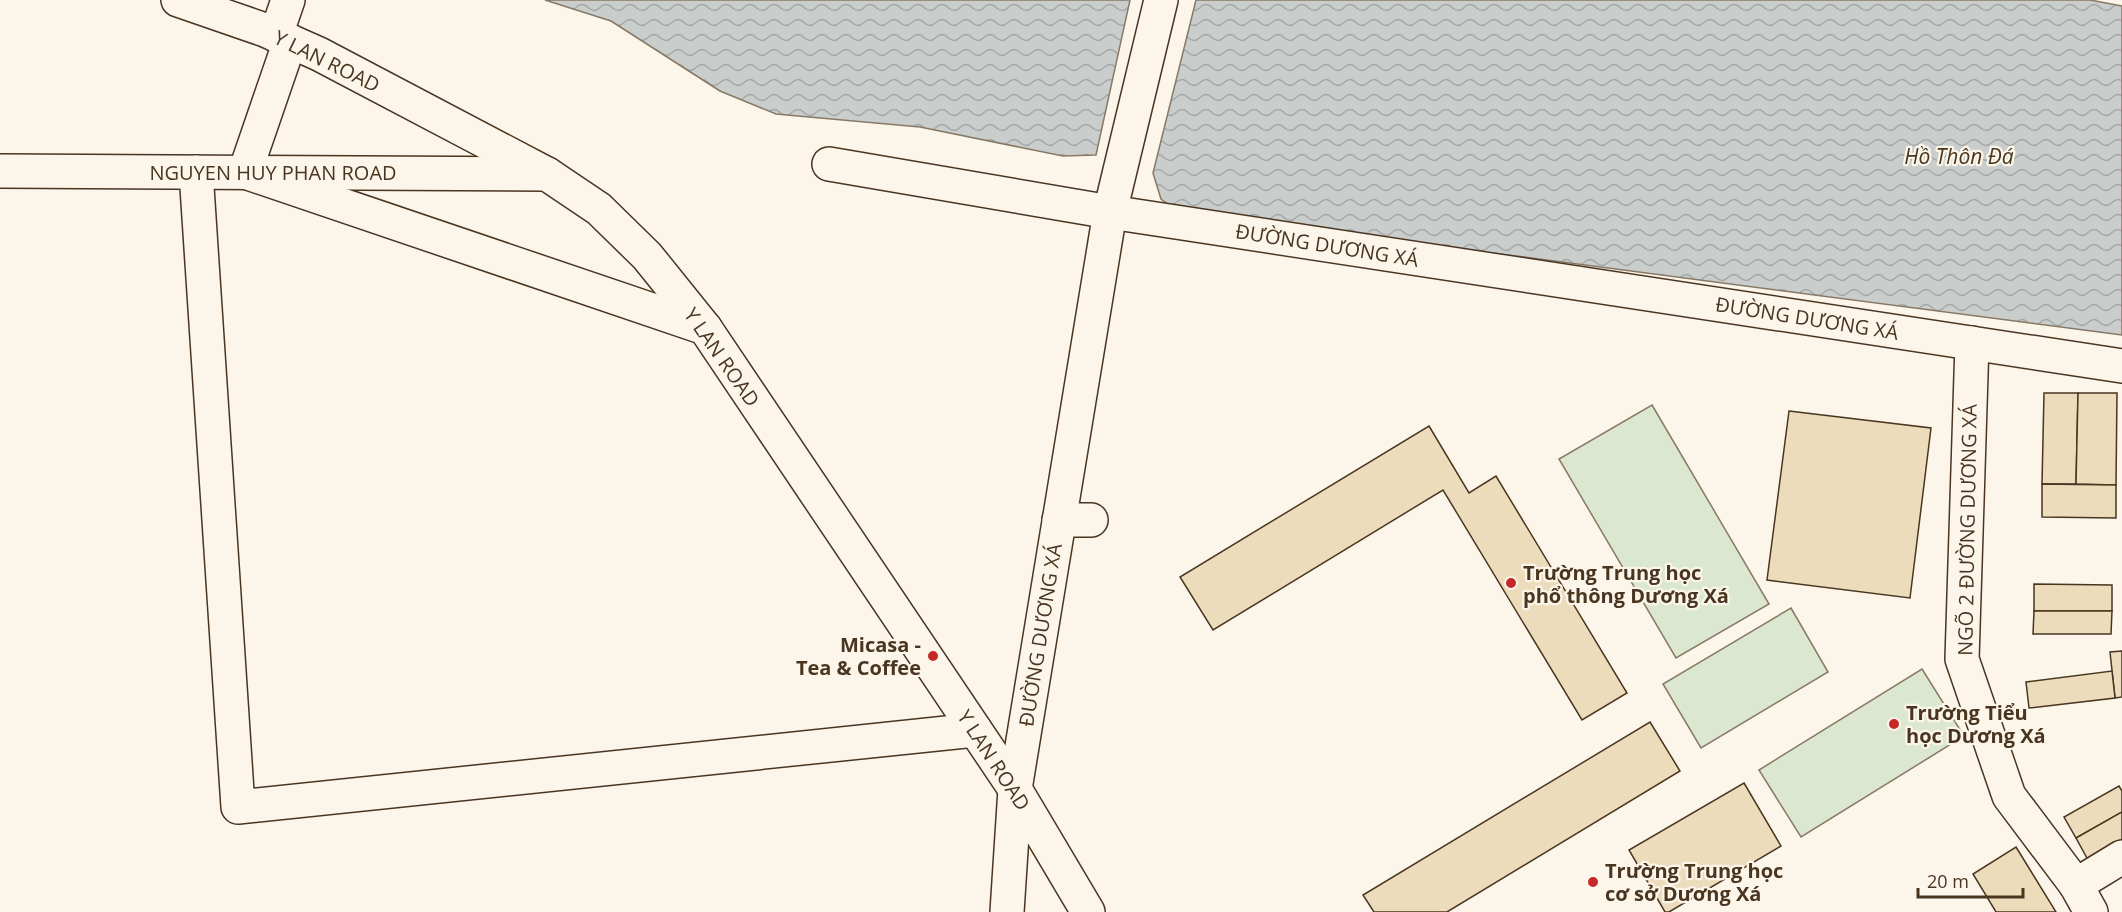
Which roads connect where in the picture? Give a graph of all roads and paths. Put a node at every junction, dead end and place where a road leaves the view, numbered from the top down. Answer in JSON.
{"nodes":[{"id":1,"x":178,"y":0,"type":"edge"},
{"id":2,"x":288,"y":0,"type":"edge"},
{"id":3,"x":1161,"y":0,"type":"edge"},
{"id":4,"x":283,"y":38,"type":"junction"},
{"id":5,"x":829,"y":164,"type":"dead end"},
{"id":6,"x":0,"y":171,"type":"edge"},
{"id":7,"x":196,"y":172,"type":"junction"},
{"id":8,"x":245,"y":172,"type":"junction"},
{"id":9,"x":547,"y":174,"type":"junction"},
{"id":10,"x":1110,"y":212,"type":"junction"},
{"id":11,"x":705,"y":328,"type":"junction"},
{"id":12,"x":1972,"y":344,"type":"junction"},
{"id":13,"x":2122,"y":366,"type":"edge"},
{"id":14,"x":975,"y":730,"type":"junction"},
{"id":15,"x":1015,"y":789,"type":"junction"},
{"id":16,"x":2122,"y":857,"type":"edge"},
{"id":17,"x":2084,"y":898,"type":"edge"},
{"id":18,"x":1006,"y":912,"type":"edge"},
{"id":19,"x":1088,"y":912,"type":"edge"}],
"edges":[{"from":1,"to":4,"type":"street","name":"Y LAN ROAD"},
{"from":2,"to":4,"type":"street"},
{"from":3,"to":10,"type":"street"},
{"from":4,"to":8,"type":"street"},
{"from":4,"to":9,"type":"street","name":"Y LAN ROAD"},
{"from":5,"to":10,"type":"street"},
{"from":6,"to":7,"type":"street","name":"NGUYEN HUY PHAN ROAD"},
{"from":7,"to":8,"type":"street","name":"NGUYEN HUY PHAN ROAD"},
{"from":7,"to":14,"type":"street"},
{"from":8,"to":9,"type":"street","name":"NGUYEN HUY PHAN ROAD"},
{"from":8,"to":11,"type":"street"},
{"from":9,"to":11,"type":"street","name":"Y LAN ROAD"},
{"from":10,"to":12,"type":"street","name":"ĐƯỜNG DƯƠNG XÁ"},
{"from":10,"to":15,"type":"street","name":"ĐƯỜNG DƯƠNG XÁ"},
{"from":11,"to":14,"type":"street","name":"Y LAN ROAD"},
{"from":12,"to":13,"type":"street","name":"ĐƯỜNG DƯƠNG XÁ"},
{"from":12,"to":17,"type":"street","name":"NGÕ 2 ĐƯỜNG DƯƠNG XÁ"},
{"from":14,"to":15,"type":"street","name":"Y LAN ROAD"},
{"from":15,"to":18,"type":"street","name":"ĐƯỜNG DƯƠNG XÁ"},
{"from":15,"to":19,"type":"street","name":"Y LAN ROAD"},
{"from":16,"to":17,"type":"street","name":"NGÕ 2 ĐƯỜNG DƯƠNG XÁ"}]}
